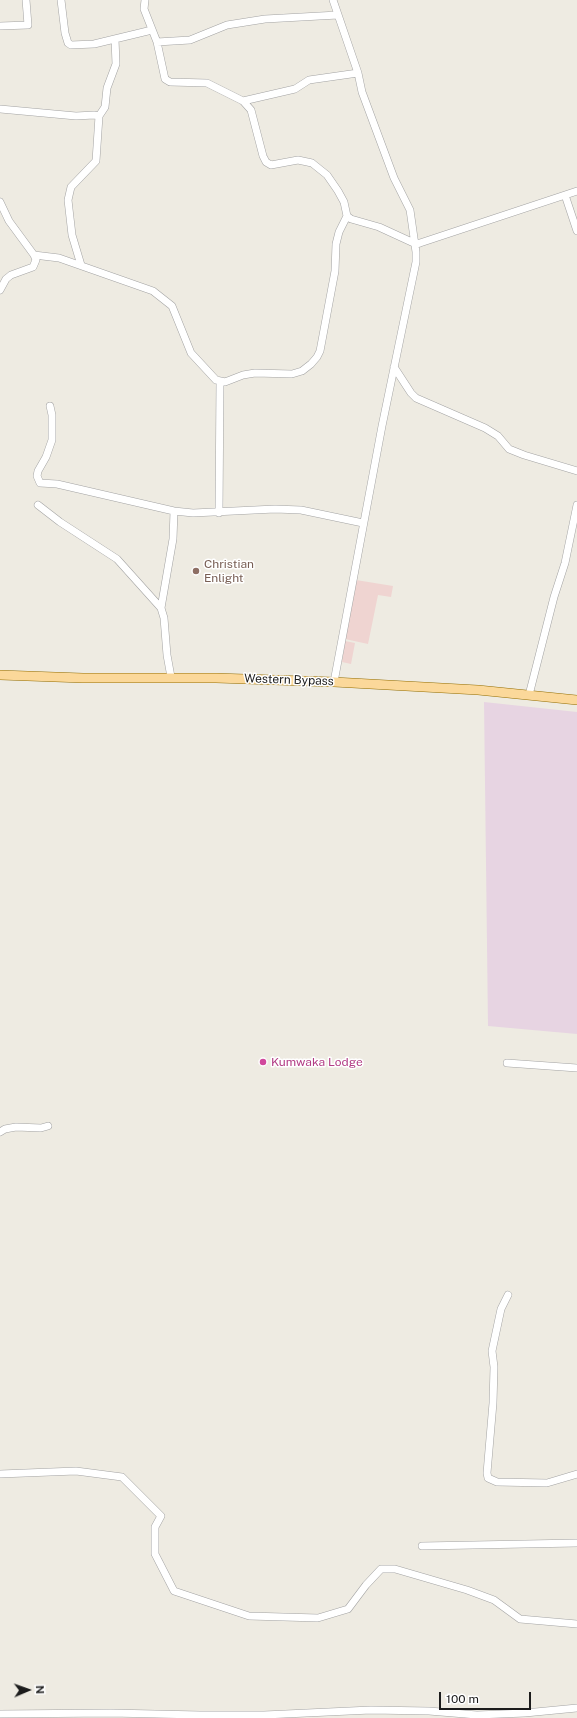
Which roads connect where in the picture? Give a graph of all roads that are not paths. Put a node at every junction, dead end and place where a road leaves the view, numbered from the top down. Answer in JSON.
{"nodes":[{"id":1,"x":26,"y":0,"type":"edge"},
{"id":2,"x":61,"y":0,"type":"edge"},
{"id":3,"x":145,"y":0,"type":"edge"},
{"id":4,"x":333,"y":0,"type":"edge"},
{"id":5,"x":338,"y":15,"type":"junction"},
{"id":6,"x":0,"y":26,"type":"edge"},
{"id":7,"x":152,"y":30,"type":"junction"},
{"id":8,"x":115,"y":39,"type":"junction"},
{"id":9,"x":156,"y":42,"type":"junction"},
{"id":10,"x":358,"y":73,"type":"junction"},
{"id":11,"x":243,"y":101,"type":"junction"},
{"id":12,"x":0,"y":109,"type":"edge"},
{"id":13,"x":99,"y":116,"type":"junction"},
{"id":14,"x":577,"y":191,"type":"edge"},
{"id":15,"x":565,"y":195,"type":"junction"},
{"id":16,"x":0,"y":202,"type":"edge"},
{"id":17,"x":348,"y":216,"type":"junction"},
{"id":18,"x":577,"y":231,"type":"edge"},
{"id":19,"x":416,"y":244,"type":"junction"},
{"id":20,"x":34,"y":255,"type":"junction"},
{"id":21,"x":81,"y":265,"type":"junction"},
{"id":22,"x":0,"y":290,"type":"edge"},
{"id":23,"x":394,"y":367,"type":"junction"},
{"id":24,"x":220,"y":381,"type":"junction"},
{"id":25,"x":50,"y":406,"type":"dead end"},
{"id":26,"x":577,"y":470,"type":"edge"},
{"id":27,"x":38,"y":505,"type":"dead end"},
{"id":28,"x":577,"y":505,"type":"edge"},
{"id":29,"x":174,"y":511,"type":"junction"},
{"id":30,"x":219,"y":513,"type":"junction"},
{"id":31,"x":363,"y":523,"type":"junction"},
{"id":32,"x":161,"y":608,"type":"junction"},
{"id":33,"x":0,"y":674,"type":"edge"},
{"id":34,"x":171,"y":677,"type":"junction"},
{"id":35,"x":334,"y":682,"type":"junction"},
{"id":36,"x":529,"y":695,"type":"junction"},
{"id":37,"x":577,"y":700,"type":"edge"},
{"id":38,"x":507,"y":1063,"type":"dead end"},
{"id":39,"x":577,"y":1068,"type":"edge"},
{"id":40,"x":48,"y":1126,"type":"dead end"},
{"id":41,"x":0,"y":1132,"type":"edge"},
{"id":42,"x":508,"y":1295,"type":"dead end"},
{"id":43,"x":0,"y":1474,"type":"edge"},
{"id":44,"x":577,"y":1474,"type":"edge"},
{"id":45,"x":577,"y":1543,"type":"edge"},
{"id":46,"x":422,"y":1546,"type":"dead end"},
{"id":47,"x":577,"y":1624,"type":"edge"},
{"id":48,"x":577,"y":1708,"type":"edge"},
{"id":49,"x":0,"y":1714,"type":"edge"}],
"edges":[{"from":1,"to":6,"type":"street"},
{"from":2,"to":8,"type":"street"},
{"from":3,"to":7,"type":"street"},
{"from":4,"to":5,"type":"street"},
{"from":5,"to":9,"type":"street"},
{"from":5,"to":10,"type":"street"},
{"from":7,"to":8,"type":"street"},
{"from":7,"to":9,"type":"street"},
{"from":8,"to":13,"type":"street"},
{"from":9,"to":11,"type":"street"},
{"from":10,"to":11,"type":"street"},
{"from":10,"to":19,"type":"street"},
{"from":11,"to":17,"type":"street"},
{"from":12,"to":13,"type":"street"},
{"from":13,"to":21,"type":"street"},
{"from":14,"to":15,"type":"street"},
{"from":15,"to":18,"type":"street"},
{"from":15,"to":19,"type":"street"},
{"from":16,"to":20,"type":"street"},
{"from":17,"to":19,"type":"street"},
{"from":17,"to":24,"type":"street"},
{"from":19,"to":23,"type":"street"},
{"from":20,"to":21,"type":"street"},
{"from":20,"to":22,"type":"street"},
{"from":21,"to":24,"type":"street"},
{"from":23,"to":26,"type":"street"},
{"from":23,"to":31,"type":"street"},
{"from":24,"to":30,"type":"street"},
{"from":25,"to":29,"type":"street"},
{"from":27,"to":32,"type":"street"},
{"from":28,"to":36,"type":"street"},
{"from":29,"to":30,"type":"street"},
{"from":29,"to":32,"type":"street"},
{"from":30,"to":31,"type":"street"},
{"from":31,"to":35,"type":"street"},
{"from":32,"to":34,"type":"street"},
{"from":33,"to":34,"type":"main road","name":"Western Bypass"},
{"from":34,"to":35,"type":"main road","name":"Western Bypass"},
{"from":35,"to":36,"type":"main road","name":"Western Bypass"},
{"from":36,"to":37,"type":"main road","name":"Western Bypass"},
{"from":38,"to":39,"type":"street"},
{"from":40,"to":41,"type":"street"},
{"from":42,"to":44,"type":"street"},
{"from":43,"to":47,"type":"street"},
{"from":45,"to":46,"type":"street"},
{"from":48,"to":49,"type":"street"}]}
